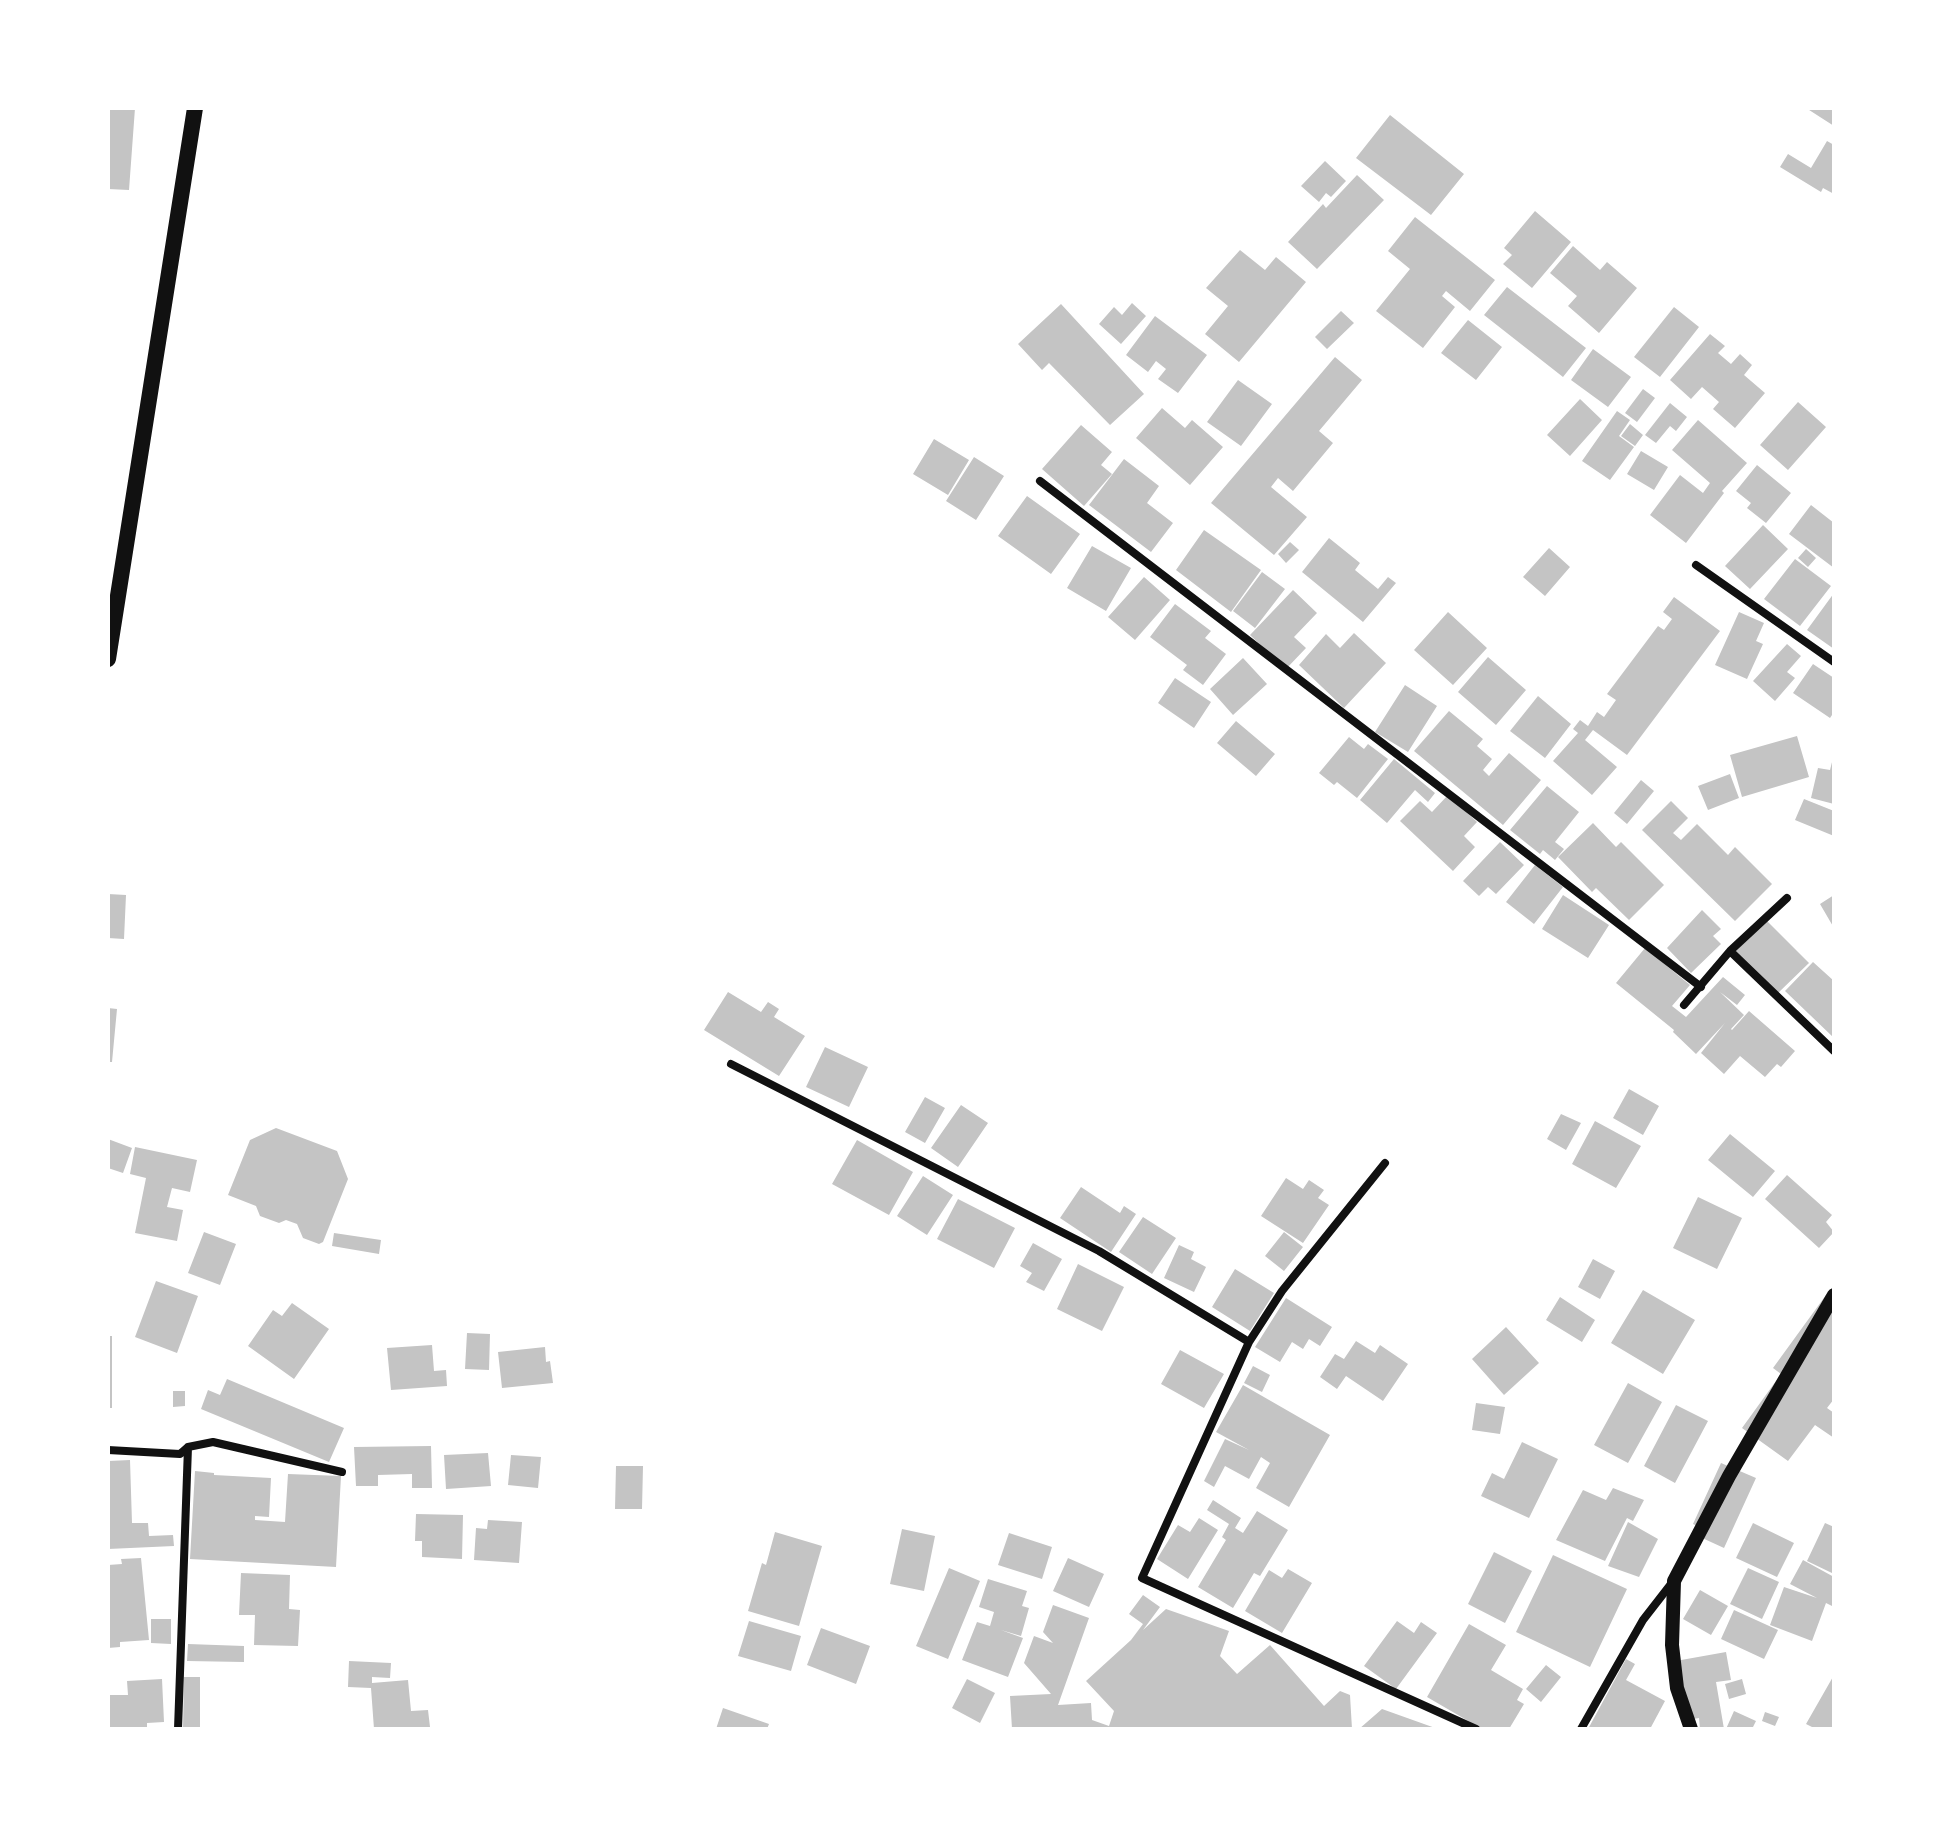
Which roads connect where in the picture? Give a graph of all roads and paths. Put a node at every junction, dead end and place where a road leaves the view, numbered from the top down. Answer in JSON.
{"nodes":[{"id":1,"x":195,"y":108,"type":"edge"},
{"id":2,"x":1040,"y":481,"type":"dead end"},
{"id":3,"x":1696,"y":565,"type":"dead end"},
{"id":4,"x":108,"y":659,"type":"edge"},
{"id":5,"x":1834,"y":662,"type":"edge"},
{"id":6,"x":1787,"y":898,"type":"dead end"},
{"id":7,"x":1730,"y":951,"type":"junction"},
{"id":8,"x":1701,"y":987,"type":"junction"},
{"id":9,"x":1684,"y":1005,"type":"dead end"},
{"id":10,"x":1834,"y":1051,"type":"edge"},
{"id":11,"x":731,"y":1064,"type":"dead end"},
{"id":12,"x":1385,"y":1163,"type":"dead end"},
{"id":13,"x":1834,"y":1295,"type":"edge"},
{"id":14,"x":1249,"y":1342,"type":"junction"},
{"id":15,"x":188,"y":1447,"type":"junction"},
{"id":16,"x":108,"y":1450,"type":"edge"},
{"id":17,"x":342,"y":1472,"type":"dead end"},
{"id":18,"x":1674,"y":1581,"type":"junction"},
{"id":19,"x":178,"y":1729,"type":"edge"},
{"id":20,"x":1476,"y":1729,"type":"edge"},
{"id":21,"x":1581,"y":1729,"type":"edge"},
{"id":22,"x":1691,"y":1729,"type":"edge"}],
"edges":[{"from":1,"to":4,"type":"main road"},
{"from":2,"to":8,"type":"street"},
{"from":3,"to":5,"type":"street"},
{"from":6,"to":7,"type":"street"},
{"from":7,"to":8,"type":"street"},
{"from":7,"to":10,"type":"street"},
{"from":8,"to":9,"type":"street"},
{"from":11,"to":14,"type":"street"},
{"from":12,"to":14,"type":"street"},
{"from":13,"to":18,"type":"street"},
{"from":14,"to":20,"type":"street"},
{"from":15,"to":16,"type":"street"},
{"from":15,"to":17,"type":"street"},
{"from":15,"to":19,"type":"street"},
{"from":18,"to":21,"type":"street"},
{"from":18,"to":22,"type":"street"}]}
